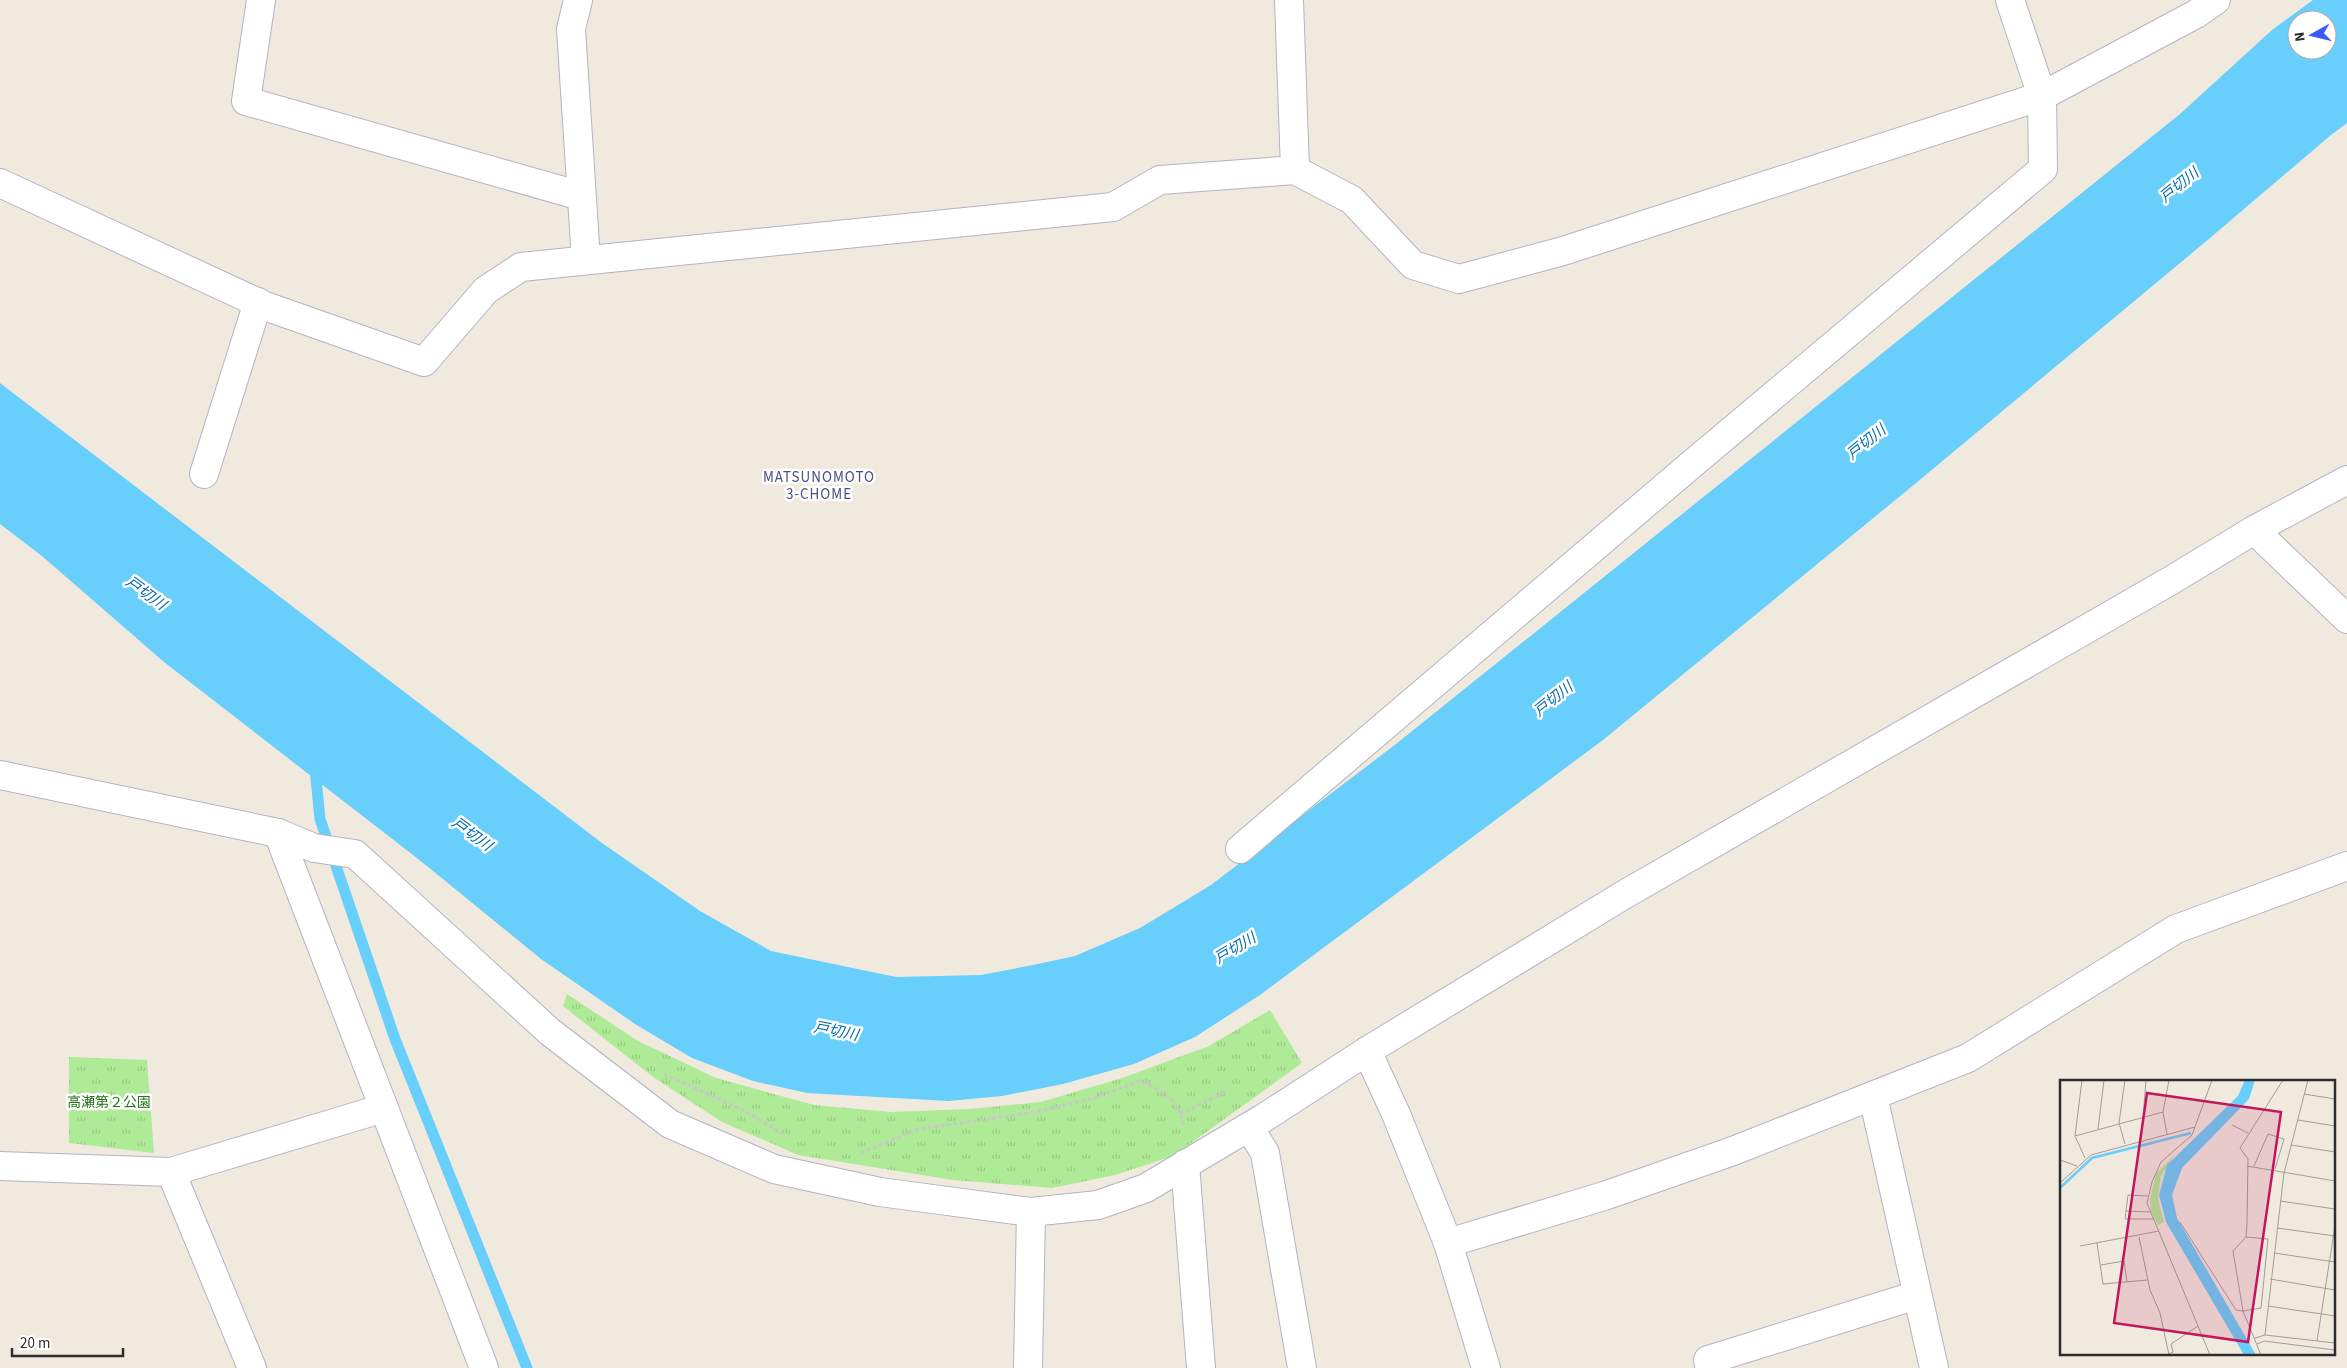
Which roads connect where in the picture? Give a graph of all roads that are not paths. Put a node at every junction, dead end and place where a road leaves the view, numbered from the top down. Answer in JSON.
{"nodes":[{"id":1,"x":261,"y":0,"type":"edge"},
{"id":2,"x":578,"y":0,"type":"edge"},
{"id":3,"x":1289,"y":0,"type":"edge"},
{"id":4,"x":2010,"y":0,"type":"edge"},
{"id":5,"x":2216,"y":0,"type":"edge"},
{"id":6,"x":2042,"y":96,"type":"junction"},
{"id":7,"x":1295,"y":170,"type":"junction"},
{"id":8,"x":0,"y":184,"type":"edge"},
{"id":9,"x":581,"y":196,"type":"junction"},
{"id":10,"x":586,"y":260,"type":"junction"},
{"id":11,"x":258,"y":302,"type":"junction"},
{"id":12,"x":204,"y":474,"type":"dead end"},
{"id":13,"x":2347,"y":480,"type":"edge"},
{"id":14,"x":2254,"y":530,"type":"junction"},
{"id":15,"x":2347,"y":619,"type":"edge"},
{"id":16,"x":0,"y":775,"type":"edge"},
{"id":17,"x":278,"y":833,"type":"junction"},
{"id":18,"x":1240,"y":850,"type":"dead end"},
{"id":19,"x":2347,"y":866,"type":"edge"},
{"id":20,"x":1367,"y":1051,"type":"junction"},
{"id":21,"x":1872,"y":1096,"type":"junction"},
{"id":22,"x":384,"y":1108,"type":"junction"},
{"id":23,"x":1249,"y":1127,"type":"junction"},
{"id":24,"x":1185,"y":1164,"type":"junction"},
{"id":25,"x":0,"y":1166,"type":"edge"},
{"id":26,"x":171,"y":1172,"type":"junction"},
{"id":27,"x":1031,"y":1212,"type":"junction"},
{"id":28,"x":1448,"y":1243,"type":"junction"},
{"id":29,"x":1917,"y":1295,"type":"junction"},
{"id":30,"x":252,"y":1368,"type":"edge"},
{"id":31,"x":484,"y":1368,"type":"edge"},
{"id":32,"x":1028,"y":1368,"type":"edge"},
{"id":33,"x":1201,"y":1368,"type":"edge"},
{"id":34,"x":1302,"y":1368,"type":"edge"},
{"id":35,"x":1486,"y":1368,"type":"edge"},
{"id":36,"x":1710,"y":1368,"type":"edge"},
{"id":37,"x":1934,"y":1368,"type":"edge"}],
"edges":[{"from":1,"to":9,"type":"street"},
{"from":2,"to":9,"type":"street"},
{"from":3,"to":7,"type":"street"},
{"from":4,"to":6,"type":"street"},
{"from":5,"to":6,"type":"street"},
{"from":6,"to":7,"type":"street"},
{"from":6,"to":18,"type":"street"},
{"from":7,"to":10,"type":"street"},
{"from":8,"to":11,"type":"street"},
{"from":9,"to":10,"type":"street"},
{"from":10,"to":11,"type":"street"},
{"from":11,"to":12,"type":"street"},
{"from":13,"to":14,"type":"street"},
{"from":14,"to":15,"type":"street"},
{"from":14,"to":20,"type":"street"},
{"from":16,"to":17,"type":"street"},
{"from":17,"to":22,"type":"street"},
{"from":17,"to":27,"type":"street"},
{"from":19,"to":21,"type":"street"},
{"from":20,"to":23,"type":"street"},
{"from":20,"to":28,"type":"street"},
{"from":21,"to":28,"type":"street"},
{"from":21,"to":29,"type":"street"},
{"from":22,"to":26,"type":"street"},
{"from":22,"to":31,"type":"street"},
{"from":23,"to":24,"type":"street"},
{"from":23,"to":34,"type":"street"},
{"from":24,"to":27,"type":"street"},
{"from":24,"to":33,"type":"street"},
{"from":25,"to":26,"type":"street"},
{"from":26,"to":30,"type":"street"},
{"from":27,"to":32,"type":"street"},
{"from":28,"to":35,"type":"street"},
{"from":29,"to":36,"type":"street"},
{"from":29,"to":37,"type":"street"}]}
